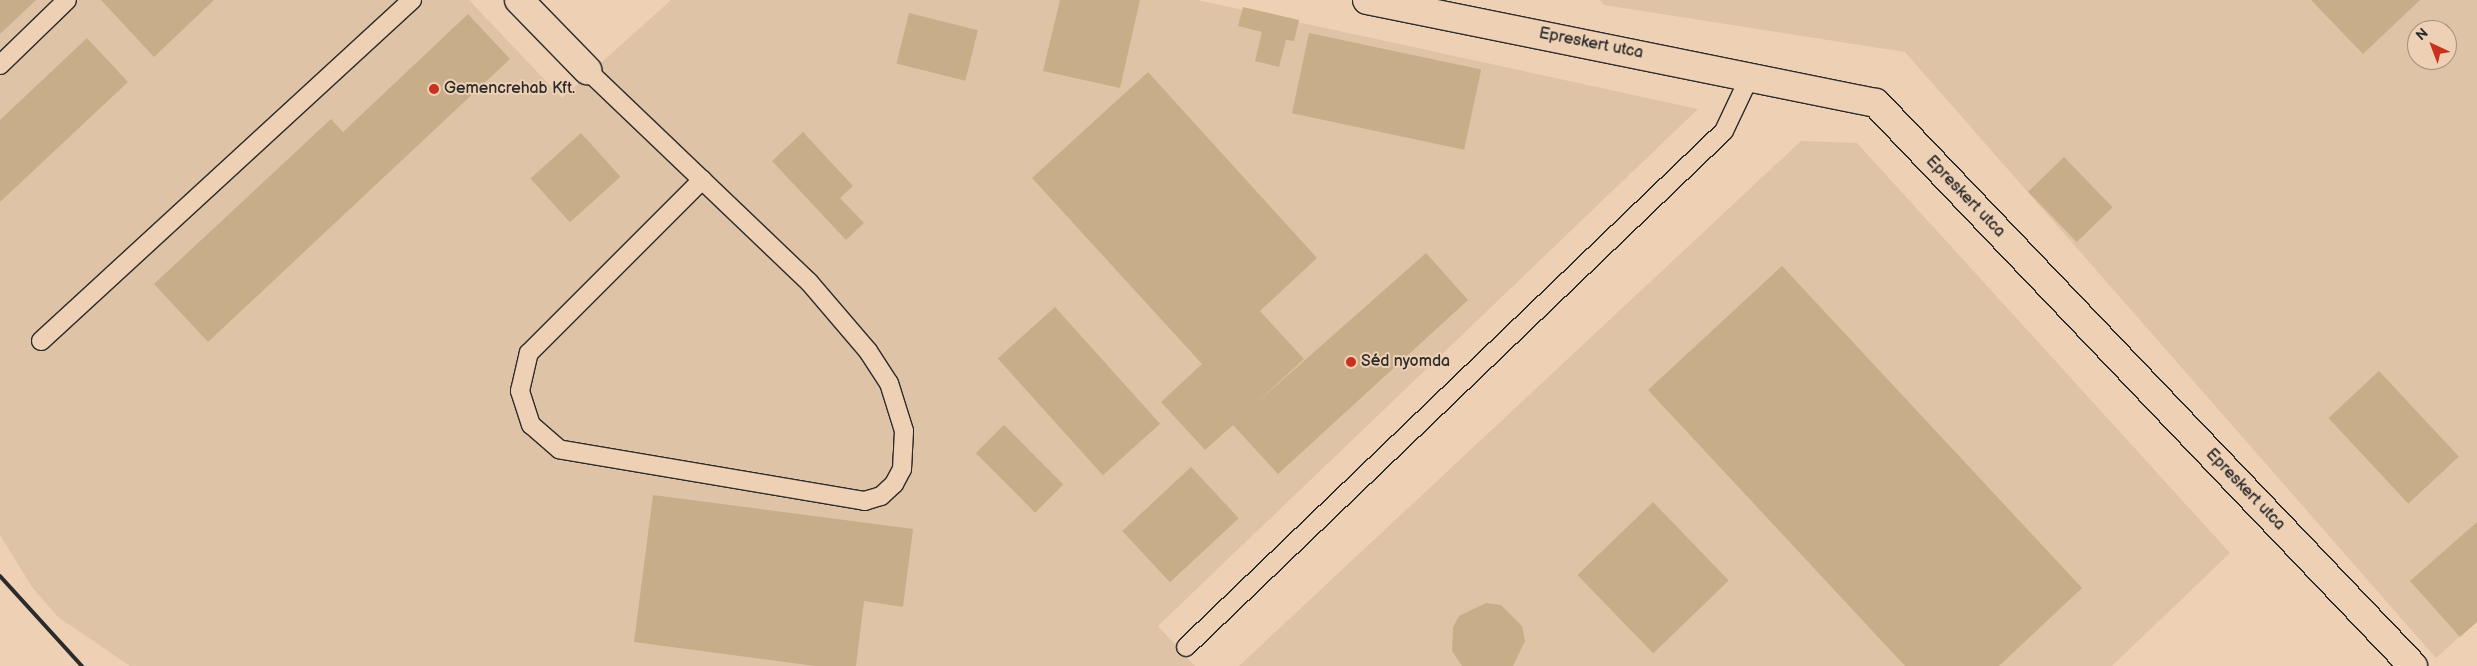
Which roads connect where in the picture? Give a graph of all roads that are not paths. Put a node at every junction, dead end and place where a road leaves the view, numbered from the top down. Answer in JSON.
{"nodes":[{"id":1,"x":67,"y":0,"type":"edge"},
{"id":2,"x":412,"y":0,"type":"edge"},
{"id":3,"x":519,"y":0,"type":"edge"},
{"id":4,"x":1367,"y":0,"type":"edge"},
{"id":5,"x":0,"y":66,"type":"edge"},
{"id":6,"x":587,"y":70,"type":"joint"},
{"id":7,"x":1750,"y":76,"type":"junction"},
{"id":8,"x":702,"y":180,"type":"junction"},
{"id":9,"x":41,"y":341,"type":"dead end"},
{"id":10,"x":1186,"y":647,"type":"dead end"},
{"id":11,"x":2413,"y":666,"type":"edge"}],
"edges":[{"from":1,"to":5,"type":"lane"},
{"from":2,"to":9,"type":"lane"},
{"from":3,"to":6,"type":"street"},
{"from":4,"to":7,"type":"street","name":"Epreskert utca"},
{"from":6,"to":8,"type":"lane"},
{"from":7,"to":10,"type":"lane"},
{"from":7,"to":11,"type":"street","name":"Epreskert utca"},
{"from":8,"to":8,"type":"lane"}]}
